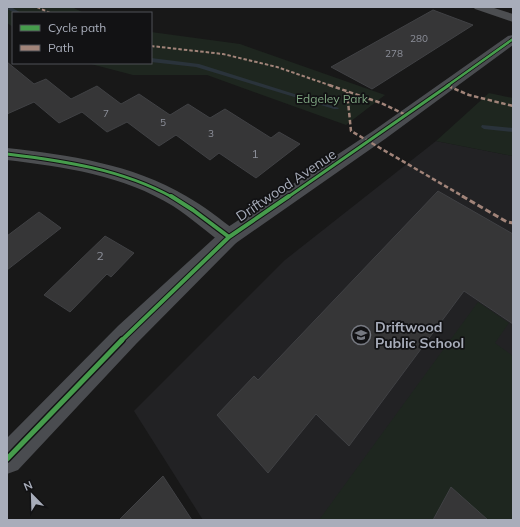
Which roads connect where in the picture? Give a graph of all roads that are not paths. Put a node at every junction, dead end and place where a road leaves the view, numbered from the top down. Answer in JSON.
{"nodes":[{"id":1,"x":479,"y":7,"type":"edge"},
{"id":2,"x":513,"y":18,"type":"edge"},
{"id":3,"x":513,"y":39,"type":"edge"},
{"id":4,"x":7,"y":154,"type":"edge"},
{"id":5,"x":229,"y":237,"type":"junction"},
{"id":6,"x":7,"y":459,"type":"edge"}],
"edges":[{"from":1,"to":2,"type":"street"},
{"from":3,"to":5,"type":"street","name":"Driftwood Avenue"},
{"from":4,"to":5,"type":"street"},
{"from":5,"to":6,"type":"street","name":"Driftwood Avenue"}]}
